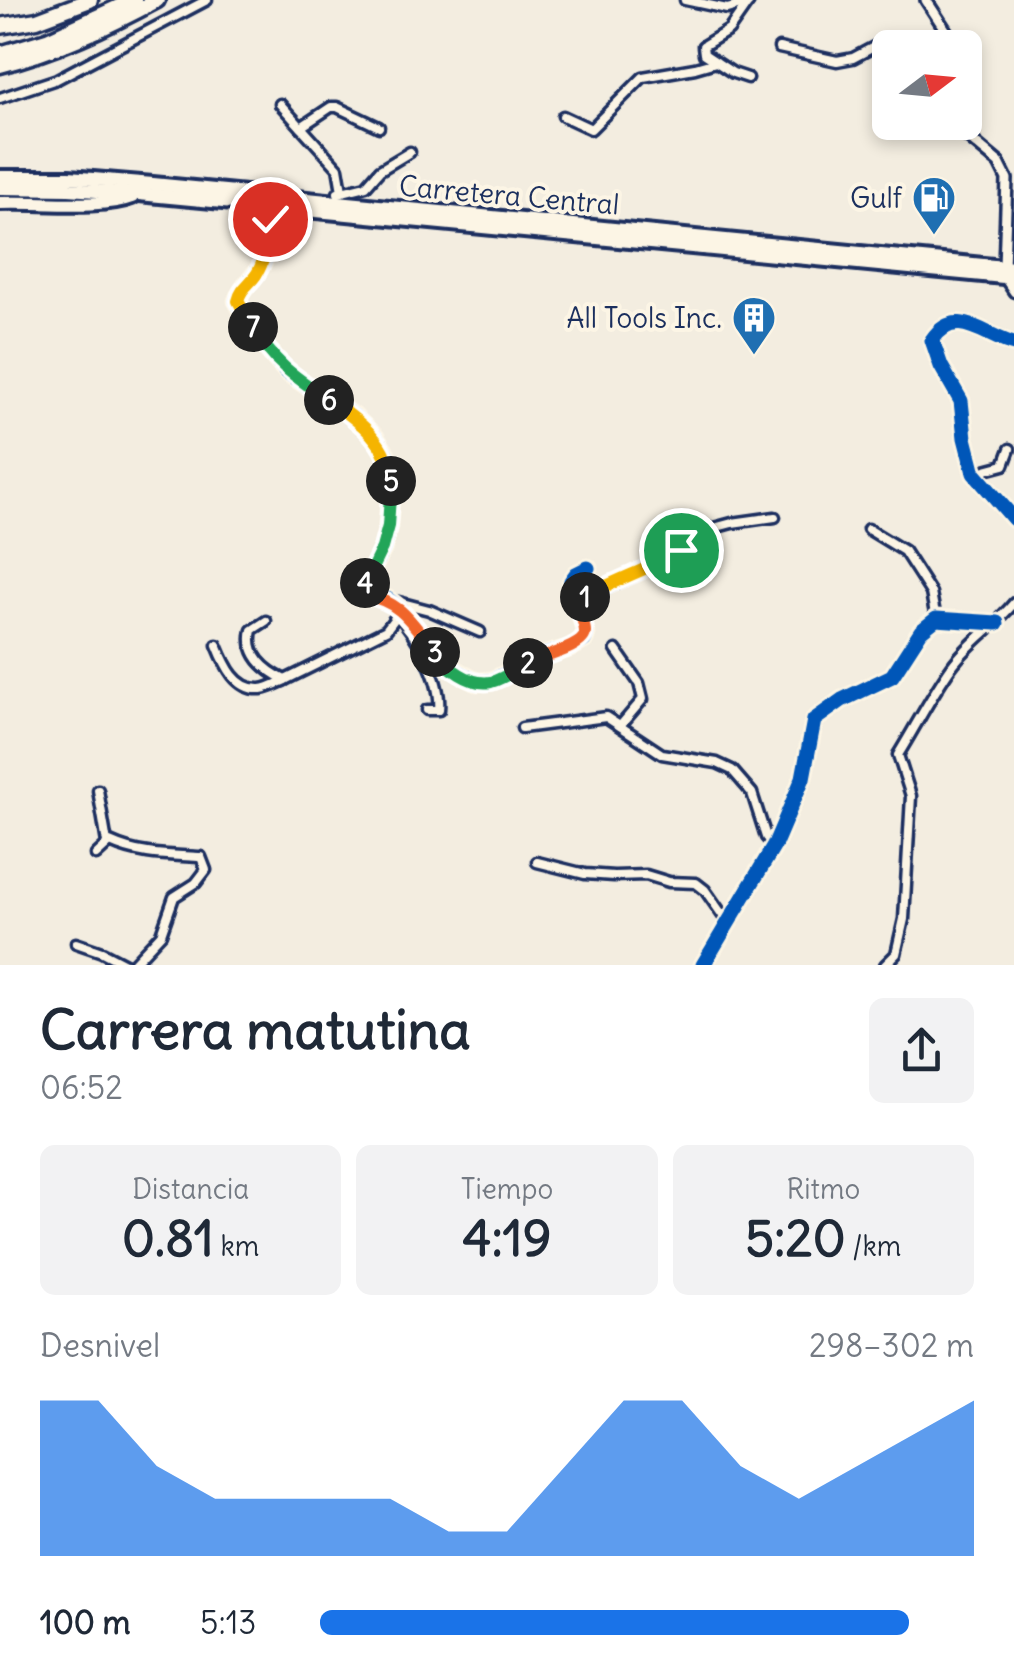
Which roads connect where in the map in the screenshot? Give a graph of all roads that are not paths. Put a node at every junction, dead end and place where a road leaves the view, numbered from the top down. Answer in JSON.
{"nodes":[{"id":1,"x":90,"y":0,"type":"edge"},
{"id":2,"x":134,"y":0,"type":"edge"},
{"id":3,"x":158,"y":0,"type":"edge"},
{"id":4,"x":207,"y":0,"type":"edge"},
{"id":5,"x":684,"y":0,"type":"edge"},
{"id":6,"x":926,"y":0,"type":"edge"},
{"id":7,"x":749,"y":1,"type":"edge"},
{"id":8,"x":0,"y":23,"type":"edge"},
{"id":9,"x":944,"y":30,"type":"edge"},
{"id":10,"x":872,"y":47,"type":"edge"},
{"id":11,"x":780,"y":48,"type":"dead end"},
{"id":12,"x":0,"y":54,"type":"edge"},
{"id":13,"x":716,"y":62,"type":"junction"},
{"id":14,"x":0,"y":65,"type":"edge"},
{"id":15,"x":748,"y":78,"type":"dead end"},
{"id":16,"x":0,"y":98,"type":"edge"},
{"id":17,"x":280,"y":104,"type":"dead end"},
{"id":18,"x":563,"y":116,"type":"dead end"},
{"id":19,"x":300,"y":126,"type":"junction"},
{"id":20,"x":380,"y":127,"type":"dead end"},
{"id":21,"x":972,"y":140,"type":"edge"},
{"id":22,"x":410,"y":152,"type":"dead end"},
{"id":23,"x":0,"y":177,"type":"edge"},
{"id":24,"x":0,"y":188,"type":"edge"},
{"id":25,"x":342,"y":191,"type":"junction"},
{"id":26,"x":139,"y":194,"type":"junction"},
{"id":27,"x":322,"y":202,"type":"junction"},
{"id":28,"x":0,"y":203,"type":"edge"},
{"id":29,"x":272,"y":207,"type":"junction"},
{"id":30,"x":1009,"y":272,"type":"edge"},
{"id":31,"x":1014,"y":292,"type":"edge"},
{"id":32,"x":1014,"y":344,"type":"edge"},
{"id":33,"x":1010,"y":449,"type":"dead end"},
{"id":34,"x":974,"y":473,"type":"junction"},
{"id":35,"x":775,"y":517,"type":"dead end"},
{"id":36,"x":1014,"y":519,"type":"edge"},
{"id":37,"x":868,"y":529,"type":"dead end"},
{"id":38,"x":588,"y":568,"type":"dead end"},
{"id":39,"x":387,"y":600,"type":"junction"},
{"id":40,"x":1014,"y":602,"type":"edge"},
{"id":41,"x":578,"y":606,"type":"junction"},
{"id":42,"x":400,"y":613,"type":"junction"},
{"id":43,"x":936,"y":619,"type":"junction"},
{"id":44,"x":266,"y":621,"type":"dead end"},
{"id":45,"x":997,"y":623,"type":"junction"},
{"id":46,"x":480,"y":632,"type":"dead end"},
{"id":47,"x":217,"y":646,"type":"dead end"},
{"id":48,"x":616,"y":650,"type":"dead end"},
{"id":49,"x":285,"y":680,"type":"junction"},
{"id":50,"x":428,"y":710,"type":"dead end"},
{"id":51,"x":620,"y":726,"type":"junction"},
{"id":52,"x":522,"y":728,"type":"dead end"},
{"id":53,"x":98,"y":790,"type":"dead end"},
{"id":54,"x":107,"y":843,"type":"junction"},
{"id":55,"x":774,"y":846,"type":"junction"},
{"id":56,"x":96,"y":855,"type":"dead end"},
{"id":57,"x":536,"y":862,"type":"dead end"},
{"id":58,"x":728,"y":924,"type":"junction"},
{"id":59,"x":76,"y":943,"type":"dead end"},
{"id":60,"x":130,"y":965,"type":"edge"},
{"id":61,"x":703,"y":965,"type":"edge"},
{"id":62,"x":885,"y":965,"type":"edge"}],
"edges":[{"from":1,"to":8,"type":"highway"},
{"from":2,"to":12,"type":"highway"},
{"from":3,"to":14,"type":"highway"},
{"from":4,"to":16,"type":"street"},
{"from":5,"to":7,"type":"street"},
{"from":6,"to":9,"type":"street"},
{"from":7,"to":13,"type":"street"},
{"from":10,"to":11,"type":"street"},
{"from":13,"to":15,"type":"street"},
{"from":13,"to":18,"type":"street"},
{"from":17,"to":19,"type":"street"},
{"from":19,"to":20,"type":"street"},
{"from":19,"to":25,"type":"street"},
{"from":21,"to":30,"type":"street"},
{"from":22,"to":25,"type":"street"},
{"from":23,"to":27,"type":"highway","name":"Carretera Central"},
{"from":24,"to":26,"type":"highway","name":"Carretera Central"},
{"from":25,"to":27,"type":"street"},
{"from":26,"to":28,"type":"highway"},
{"from":26,"to":29,"type":"highway","name":"Carretera Central"},
{"from":27,"to":30,"type":"highway","name":"Carretera Central"},
{"from":29,"to":30,"type":"highway","name":"Carretera Central"},
{"from":29,"to":39,"type":"street"},
{"from":30,"to":31,"type":"street"},
{"from":32,"to":34,"type":"street"},
{"from":33,"to":34,"type":"street"},
{"from":34,"to":36,"type":"street"},
{"from":35,"to":41,"type":"street"},
{"from":37,"to":43,"type":"street"},
{"from":38,"to":41,"type":"street"},
{"from":39,"to":42,"type":"street"},
{"from":39,"to":46,"type":"street"},
{"from":40,"to":45,"type":"street"},
{"from":41,"to":42,"type":"street"},
{"from":42,"to":49,"type":"street"},
{"from":42,"to":50,"type":"street"},
{"from":43,"to":45,"type":"street"},
{"from":43,"to":55,"type":"street"},
{"from":44,"to":49,"type":"street"},
{"from":45,"to":62,"type":"street"},
{"from":47,"to":49,"type":"street"},
{"from":48,"to":51,"type":"street"},
{"from":51,"to":52,"type":"street"},
{"from":51,"to":55,"type":"street"},
{"from":53,"to":54,"type":"street"},
{"from":54,"to":56,"type":"street"},
{"from":54,"to":60,"type":"street"},
{"from":55,"to":58,"type":"street"},
{"from":57,"to":58,"type":"street"},
{"from":58,"to":61,"type":"street"},
{"from":59,"to":60,"type":"street"}]}
